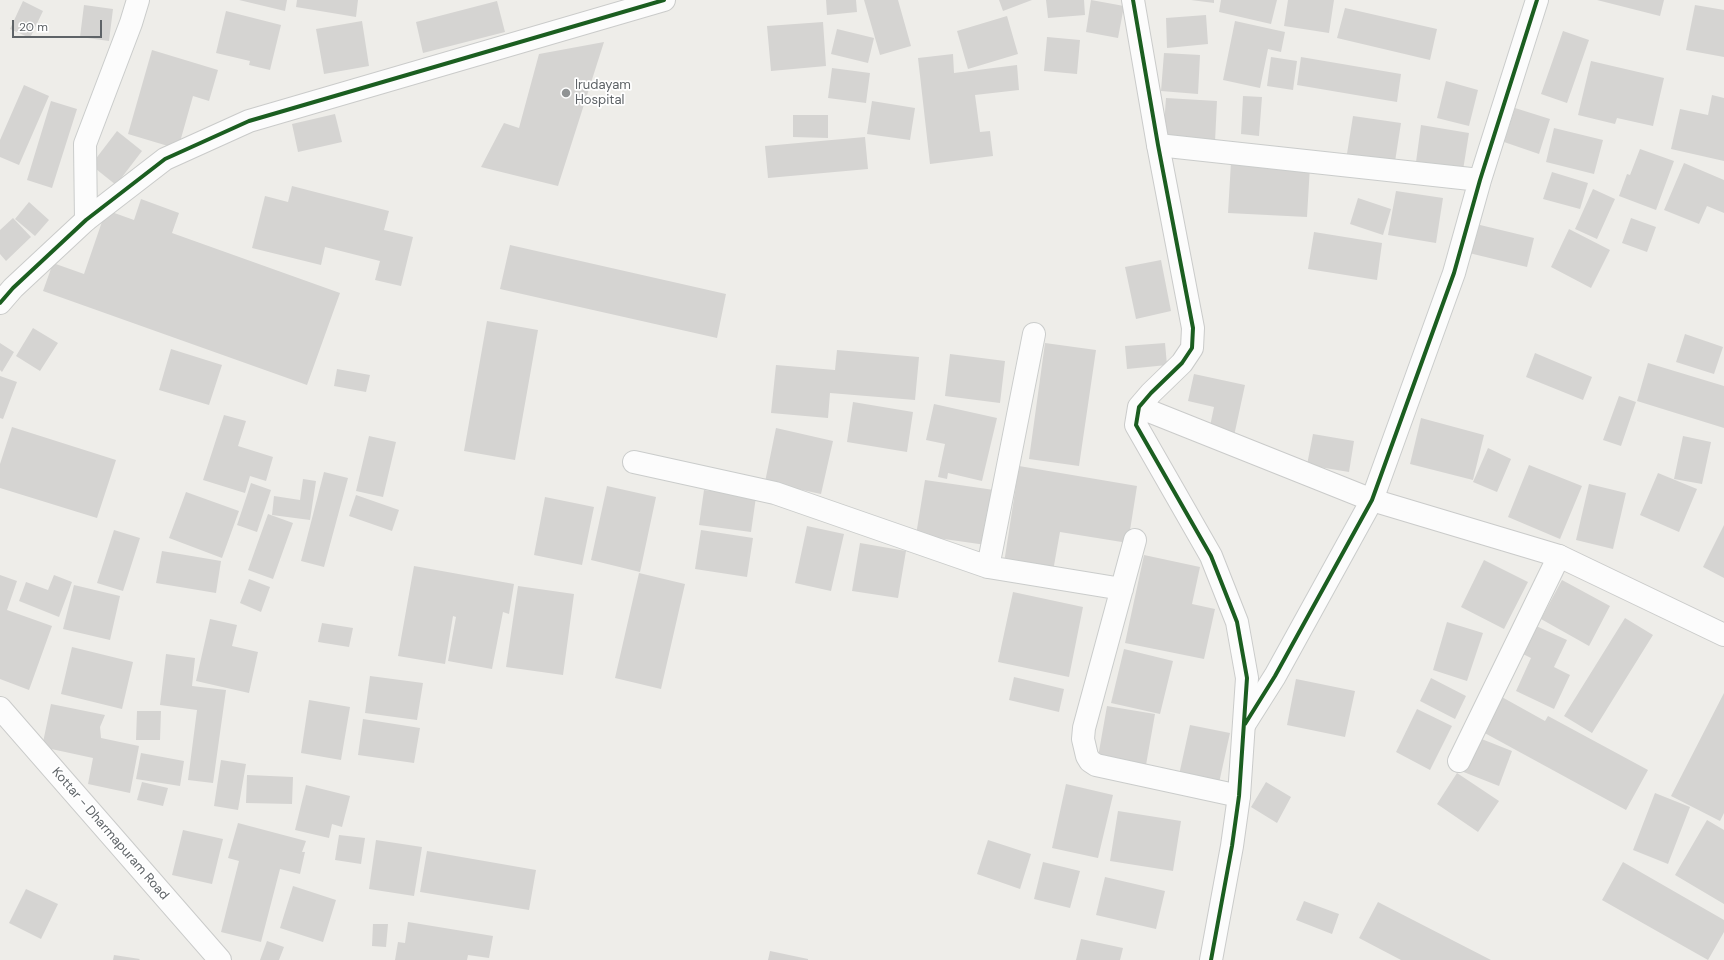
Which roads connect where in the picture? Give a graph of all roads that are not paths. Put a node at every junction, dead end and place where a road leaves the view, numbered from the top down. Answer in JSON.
{"nodes":[{"id":1,"x":138,"y":0,"type":"edge"},
{"id":2,"x":664,"y":0,"type":"edge"},
{"id":3,"x":1133,"y":0,"type":"edge"},
{"id":4,"x":1537,"y":0,"type":"edge"},
{"id":5,"x":1158,"y":144,"type":"junction"},
{"id":6,"x":1480,"y":180,"type":"junction"},
{"id":7,"x":86,"y":220,"type":"junction"},
{"id":8,"x":0,"y":303,"type":"edge"},
{"id":9,"x":1034,"y":334,"type":"dead end"},
{"id":10,"x":1139,"y":407,"type":"junction"},
{"id":11,"x":634,"y":462,"type":"dead end"},
{"id":12,"x":1372,"y":500,"type":"junction"},
{"id":13,"x":1135,"y":540,"type":"dead end"},
{"id":14,"x":1559,"y":556,"type":"junction"},
{"id":15,"x":988,"y":567,"type":"junction"},
{"id":16,"x":1122,"y":589,"type":"junction"},
{"id":17,"x":1724,"y":635,"type":"edge"},
{"id":18,"x":0,"y":708,"type":"edge"},
{"id":19,"x":1244,"y":725,"type":"junction"},
{"id":20,"x":1459,"y":761,"type":"dead end"},
{"id":21,"x":1239,"y":796,"type":"junction"},
{"id":22,"x":220,"y":960,"type":"edge"},
{"id":23,"x":1211,"y":960,"type":"edge"}],
"edges":[{"from":1,"to":7,"type":"street"},
{"from":2,"to":7,"type":"street"},
{"from":3,"to":5,"type":"street"},
{"from":4,"to":6,"type":"street"},
{"from":5,"to":6,"type":"street"},
{"from":5,"to":10,"type":"street"},
{"from":6,"to":12,"type":"street"},
{"from":7,"to":8,"type":"street"},
{"from":9,"to":15,"type":"street"},
{"from":10,"to":12,"type":"street"},
{"from":10,"to":19,"type":"street"},
{"from":11,"to":15,"type":"street"},
{"from":12,"to":14,"type":"street"},
{"from":12,"to":19,"type":"street"},
{"from":13,"to":16,"type":"street"},
{"from":14,"to":17,"type":"street"},
{"from":14,"to":20,"type":"street"},
{"from":15,"to":16,"type":"street"},
{"from":16,"to":21,"type":"street"},
{"from":18,"to":22,"type":"street","name":"Kottar - Dharmapuram Road"},
{"from":19,"to":21,"type":"street"},
{"from":21,"to":23,"type":"street"}]}
